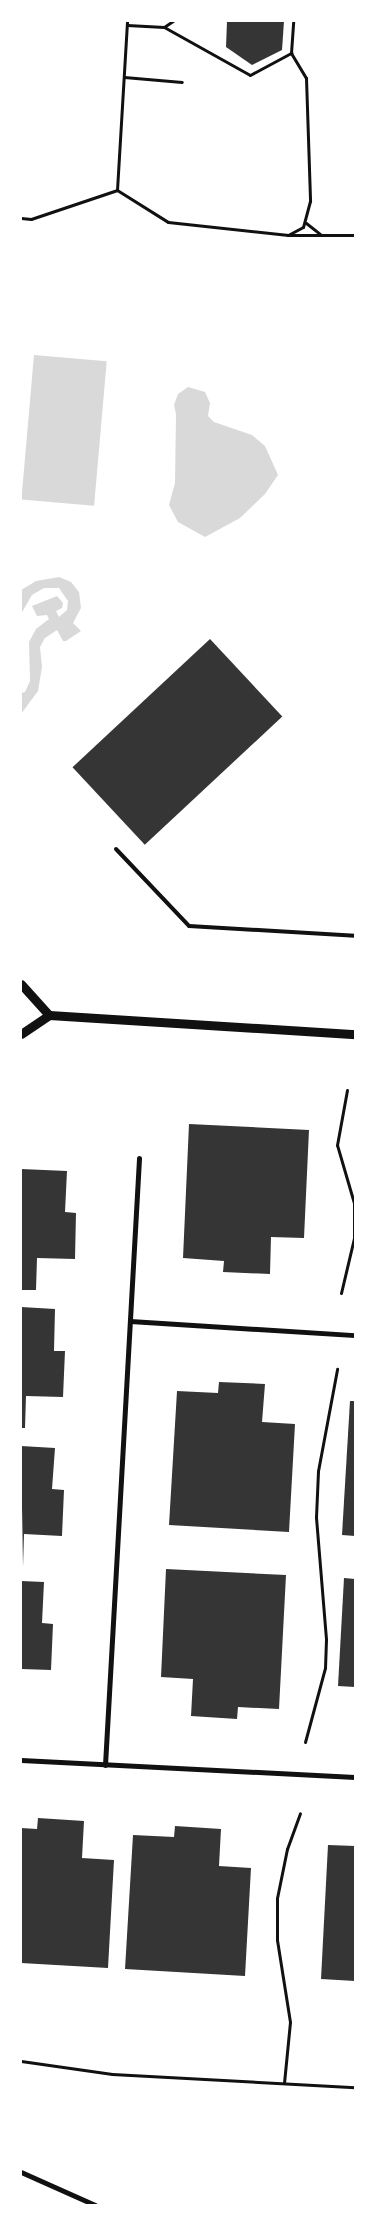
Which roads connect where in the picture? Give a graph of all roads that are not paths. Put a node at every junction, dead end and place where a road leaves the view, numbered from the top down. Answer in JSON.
{"nodes":[{"id":1,"x":116,"y":848,"type":"dead end"},
{"id":2,"x":355,"y":936,"type":"edge"},
{"id":3,"x":21,"y":984,"type":"edge"},
{"id":4,"x":49,"y":1015,"type":"junction"},
{"id":5,"x":21,"y":1034,"type":"edge"},
{"id":6,"x":355,"y":1034,"type":"edge"},
{"id":7,"x":139,"y":1158,"type":"dead end"},
{"id":8,"x":130,"y":1322,"type":"junction"},
{"id":9,"x":355,"y":1335,"type":"edge"},
{"id":10,"x":21,"y":1760,"type":"edge"},
{"id":11,"x":106,"y":1765,"type":"junction"},
{"id":12,"x":355,"y":1777,"type":"edge"},
{"id":13,"x":21,"y":2172,"type":"edge"},
{"id":14,"x":95,"y":2205,"type":"edge"}],
"edges":[{"from":1,"to":2,"type":"lane"},
{"from":3,"to":4,"type":"street"},
{"from":4,"to":5,"type":"street"},
{"from":4,"to":6,"type":"street"},
{"from":7,"to":8,"type":"street"},
{"from":8,"to":9,"type":"street"},
{"from":8,"to":11,"type":"street"},
{"from":10,"to":11,"type":"street"},
{"from":11,"to":12,"type":"street"},
{"from":13,"to":14,"type":"street"}]}
